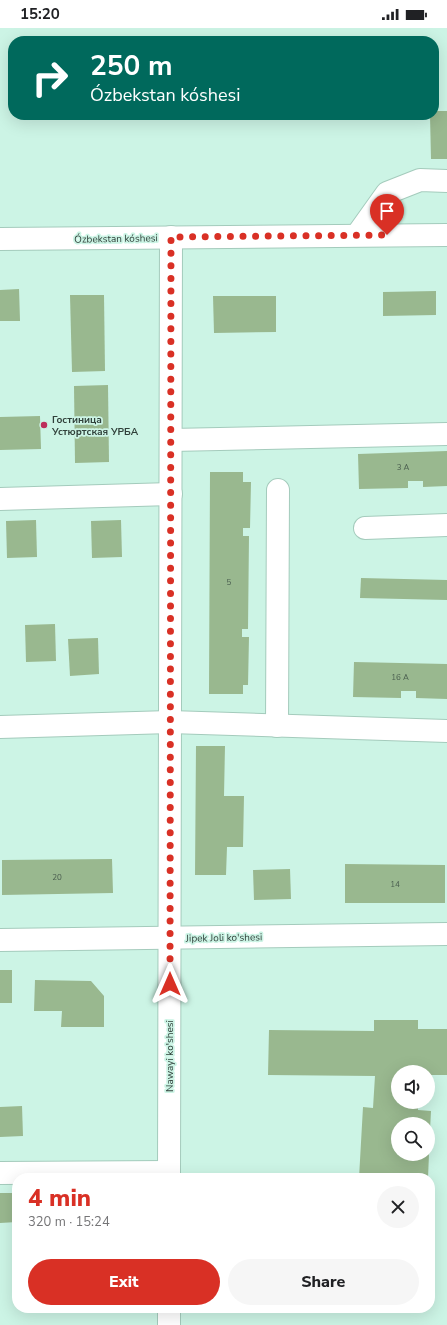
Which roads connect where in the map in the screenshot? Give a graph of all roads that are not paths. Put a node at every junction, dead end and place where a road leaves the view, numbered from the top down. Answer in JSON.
{"nodes":[{"id":1,"x":447,"y":181,"type":"edge"},
{"id":2,"x":357,"y":235,"type":"junction"},
{"id":3,"x":447,"y":235,"type":"edge"},
{"id":4,"x":171,"y":237,"type":"junction"},
{"id":5,"x":0,"y":239,"type":"edge"},
{"id":6,"x":447,"y":434,"type":"edge"},
{"id":7,"x":171,"y":440,"type":"junction"},
{"id":8,"x":278,"y":490,"type":"dead end"},
{"id":9,"x":171,"y":494,"type":"junction"},
{"id":10,"x":0,"y":499,"type":"edge"},
{"id":11,"x":447,"y":525,"type":"edge"},
{"id":12,"x":364,"y":528,"type":"dead end"},
{"id":13,"x":170,"y":722,"type":"junction"},
{"id":14,"x":277,"y":726,"type":"junction"},
{"id":15,"x":0,"y":727,"type":"edge"},
{"id":16,"x":447,"y":731,"type":"edge"},
{"id":17,"x":447,"y":934,"type":"edge"},
{"id":18,"x":170,"y":938,"type":"junction"},
{"id":19,"x":0,"y":940,"type":"edge"},
{"id":20,"x":0,"y":1173,"type":"edge"},
{"id":21,"x":12,"y":1173,"type":"edge"},
{"id":22,"x":169,"y":1173,"type":"edge"},
{"id":23,"x":169,"y":1313,"type":"edge"},
{"id":24,"x":169,"y":1325,"type":"edge"}],
"edges":[{"from":1,"to":2,"type":"street"},
{"from":2,"to":3,"type":"street","name":"Ózbekstan kóshesi"},
{"from":2,"to":4,"type":"street","name":"Ózbekstan kóshesi"},
{"from":4,"to":5,"type":"street","name":"Ózbekstan kóshesi"},
{"from":4,"to":7,"type":"street","name":"Nawayi ko'shesi"},
{"from":6,"to":7,"type":"street"},
{"from":7,"to":9,"type":"street","name":"Nawayi ko'shesi"},
{"from":8,"to":14,"type":"street"},
{"from":9,"to":10,"type":"street"},
{"from":9,"to":13,"type":"street","name":"Nawayi ko'shesi"},
{"from":11,"to":12,"type":"street"},
{"from":13,"to":14,"type":"street"},
{"from":13,"to":15,"type":"street"},
{"from":13,"to":18,"type":"street","name":"Nawayi ko'shesi"},
{"from":14,"to":16,"type":"street"},
{"from":17,"to":18,"type":"street","name":"Jipek Joli ko'shesi"},
{"from":18,"to":19,"type":"street","name":"Jipek Joli ko'shesi"},
{"from":18,"to":22,"type":"street","name":"Nawayi ko'shesi"},
{"from":20,"to":21,"type":"street"},
{"from":23,"to":24,"type":"street"}]}
